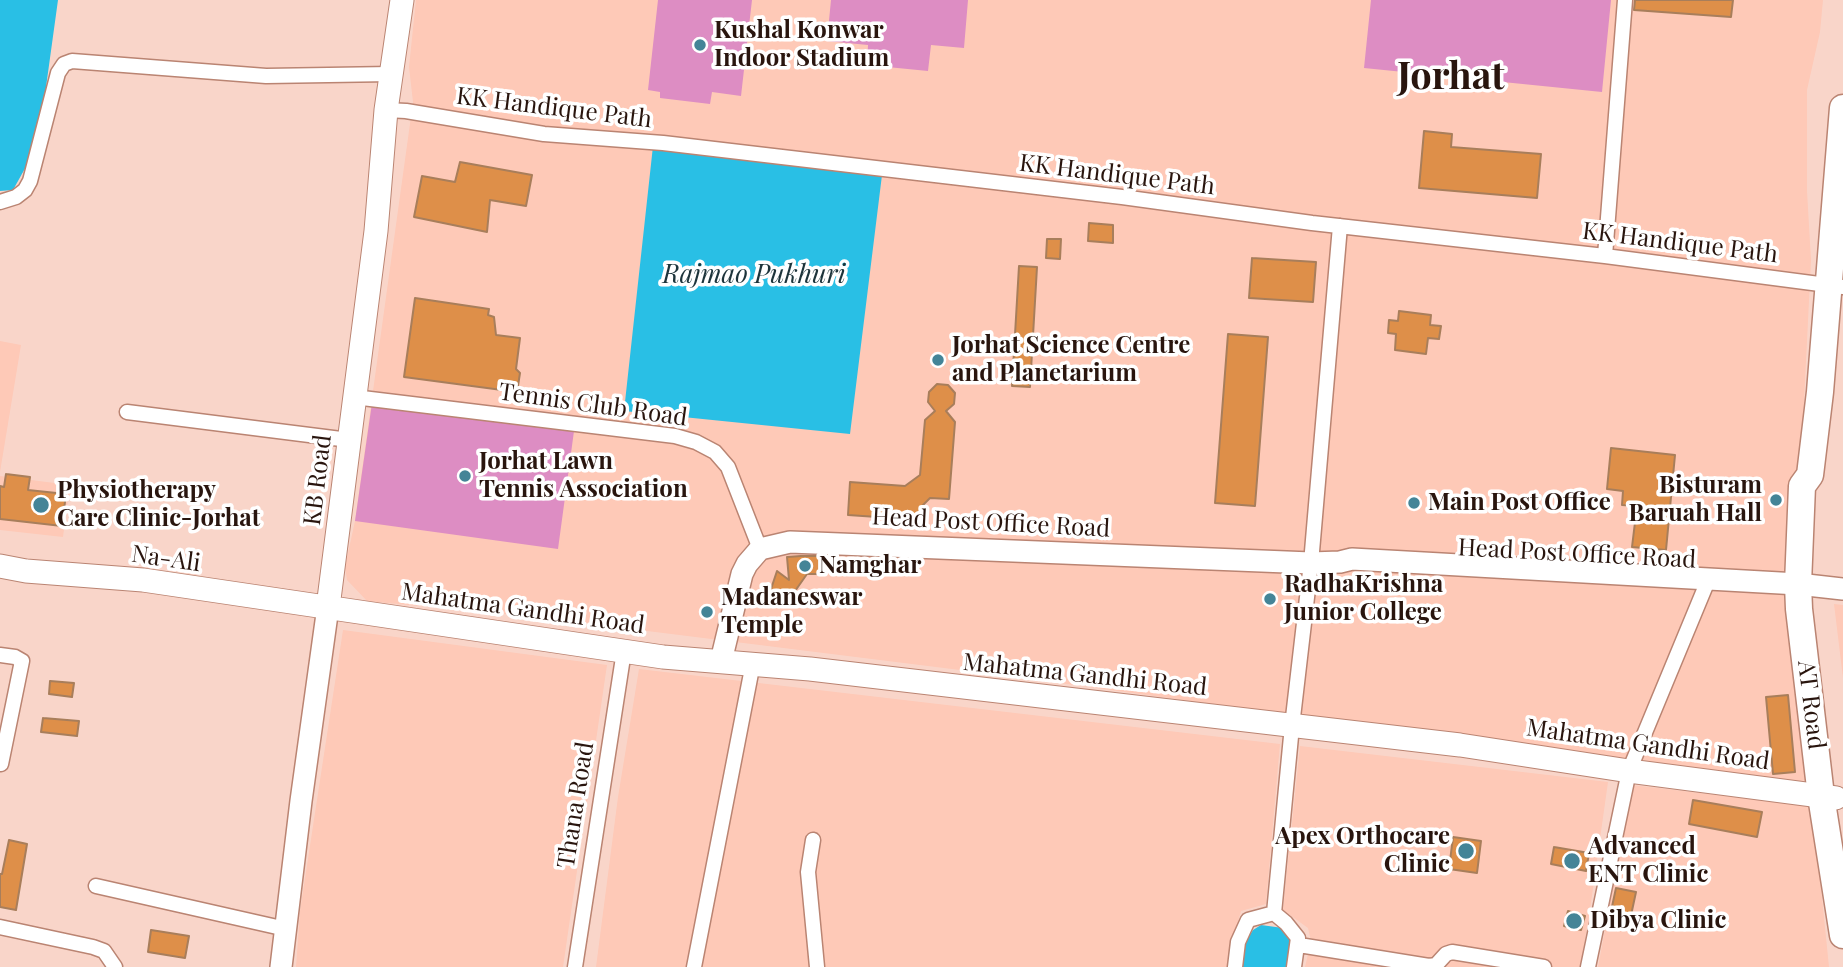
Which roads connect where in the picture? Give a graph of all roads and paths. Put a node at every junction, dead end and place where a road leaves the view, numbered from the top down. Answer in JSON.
{"nodes":[{"id":1,"x":402,"y":0,"type":"edge"},
{"id":2,"x":1625,"y":0,"type":"edge"},
{"id":3,"x":391,"y":74,"type":"junction"},
{"id":4,"x":1843,"y":108,"type":"edge"},
{"id":5,"x":386,"y":110,"type":"junction"},
{"id":6,"x":0,"y":202,"type":"edge"},
{"id":7,"x":1340,"y":226,"type":"junction"},
{"id":8,"x":1605,"y":256,"type":"junction"},
{"id":9,"x":1836,"y":286,"type":"edge"},
{"id":10,"x":354,"y":397,"type":"junction"},
{"id":11,"x":127,"y":412,"type":"dead end"},
{"id":12,"x":349,"y":440,"type":"junction"},
{"id":13,"x":760,"y":549,"type":"junction"},
{"id":14,"x":1311,"y":564,"type":"junction"},
{"id":15,"x":8,"y":568,"type":"edge"},
{"id":16,"x":1707,"y":583,"type":"junction"},
{"id":17,"x":1805,"y":589,"type":"junction"},
{"id":18,"x":1843,"y":589,"type":"edge"},
{"id":19,"x":1843,"y":597,"type":"edge"},
{"id":20,"x":328,"y":607,"type":"junction"},
{"id":21,"x":624,"y":651,"type":"junction"},
{"id":22,"x":0,"y":656,"type":"edge"},
{"id":23,"x":721,"y":661,"type":"junction"},
{"id":24,"x":752,"y":663,"type":"junction"},
{"id":25,"x":1292,"y":726,"type":"junction"},
{"id":26,"x":1,"y":764,"type":"edge"},
{"id":27,"x":1629,"y":771,"type":"junction"},
{"id":28,"x":1829,"y":797,"type":"junction"},
{"id":29,"x":813,"y":840,"type":"dead end"},
{"id":30,"x":1843,"y":850,"type":"edge"},
{"id":31,"x":96,"y":886,"type":"dead end"},
{"id":32,"x":1274,"y":913,"type":"junction"},
{"id":33,"x":0,"y":927,"type":"edge"},
{"id":34,"x":286,"y":929,"type":"junction"},
{"id":35,"x":1843,"y":935,"type":"edge"},
{"id":36,"x":1298,"y":945,"type":"junction"},
{"id":37,"x":115,"y":967,"type":"edge"},
{"id":38,"x":281,"y":967,"type":"edge"},
{"id":39,"x":575,"y":967,"type":"edge"},
{"id":40,"x":694,"y":967,"type":"edge"},
{"id":41,"x":817,"y":967,"type":"edge"},
{"id":42,"x":1235,"y":967,"type":"edge"},
{"id":43,"x":1294,"y":967,"type":"edge"},
{"id":44,"x":1544,"y":967,"type":"edge"},
{"id":45,"x":1588,"y":967,"type":"edge"}],
"edges":[{"from":1,"to":3,"type":"main road","name":"KB Road"},
{"from":2,"to":8,"type":"street"},
{"from":3,"to":5,"type":"main road","name":"KB Road"},
{"from":3,"to":6,"type":"street"},
{"from":4,"to":9,"type":"highway","name":"AT Road"},
{"from":5,"to":7,"type":"street","name":"KK Handique Path"},
{"from":5,"to":10,"type":"main road","name":"KB Road"},
{"from":7,"to":8,"type":"street","name":"KK Handique Path"},
{"from":7,"to":14,"type":"street"},
{"from":8,"to":9,"type":"street","name":"KK Handique Path"},
{"from":9,"to":17,"type":"highway","name":"AT Road"},
{"from":10,"to":12,"type":"main road","name":"KB Road"},
{"from":10,"to":13,"type":"street","name":"Tennis Club Road"},
{"from":11,"to":12,"type":"street"},
{"from":12,"to":20,"type":"main road","name":"KB Road"},
{"from":13,"to":14,"type":"street","name":"Head Post Office Road"},
{"from":13,"to":23,"type":"street"},
{"from":14,"to":16,"type":"street","name":"Head Post Office Road"},
{"from":14,"to":25,"type":"street"},
{"from":15,"to":20,"type":"main road","name":"Na-Ali"},
{"from":16,"to":17,"type":"street","name":"Head Post Office Road"},
{"from":16,"to":27,"type":"street"},
{"from":17,"to":18,"type":"street"},
{"from":17,"to":19,"type":"street"},
{"from":17,"to":28,"type":"highway","name":"AT Road"},
{"from":20,"to":21,"type":"main road","name":"Mahatma Gandhi Road"},
{"from":20,"to":34,"type":"street","name":"KB Road"},
{"from":21,"to":23,"type":"main road","name":"Mahatma Gandhi Road"},
{"from":21,"to":39,"type":"street","name":"Thana Road"},
{"from":22,"to":26,"type":"street"},
{"from":23,"to":24,"type":"main road","name":"Mahatma Gandhi Road"},
{"from":24,"to":25,"type":"main road","name":"Mahatma Gandhi Road"},
{"from":24,"to":40,"type":"street"},
{"from":25,"to":27,"type":"main road","name":"Mahatma Gandhi Road"},
{"from":25,"to":32,"type":"street"},
{"from":27,"to":28,"type":"main road","name":"Mahatma Gandhi Road"},
{"from":27,"to":45,"type":"street"},
{"from":28,"to":30,"type":"highway","name":"AT Road"},
{"from":28,"to":35,"type":"highway","name":"AT Road"},
{"from":29,"to":41,"type":"street"},
{"from":31,"to":34,"type":"street"},
{"from":32,"to":36,"type":"street"},
{"from":32,"to":42,"type":"street"},
{"from":33,"to":37,"type":"street"},
{"from":34,"to":38,"type":"street","name":"KB Road"},
{"from":36,"to":43,"type":"street"},
{"from":36,"to":44,"type":"street"}]}
